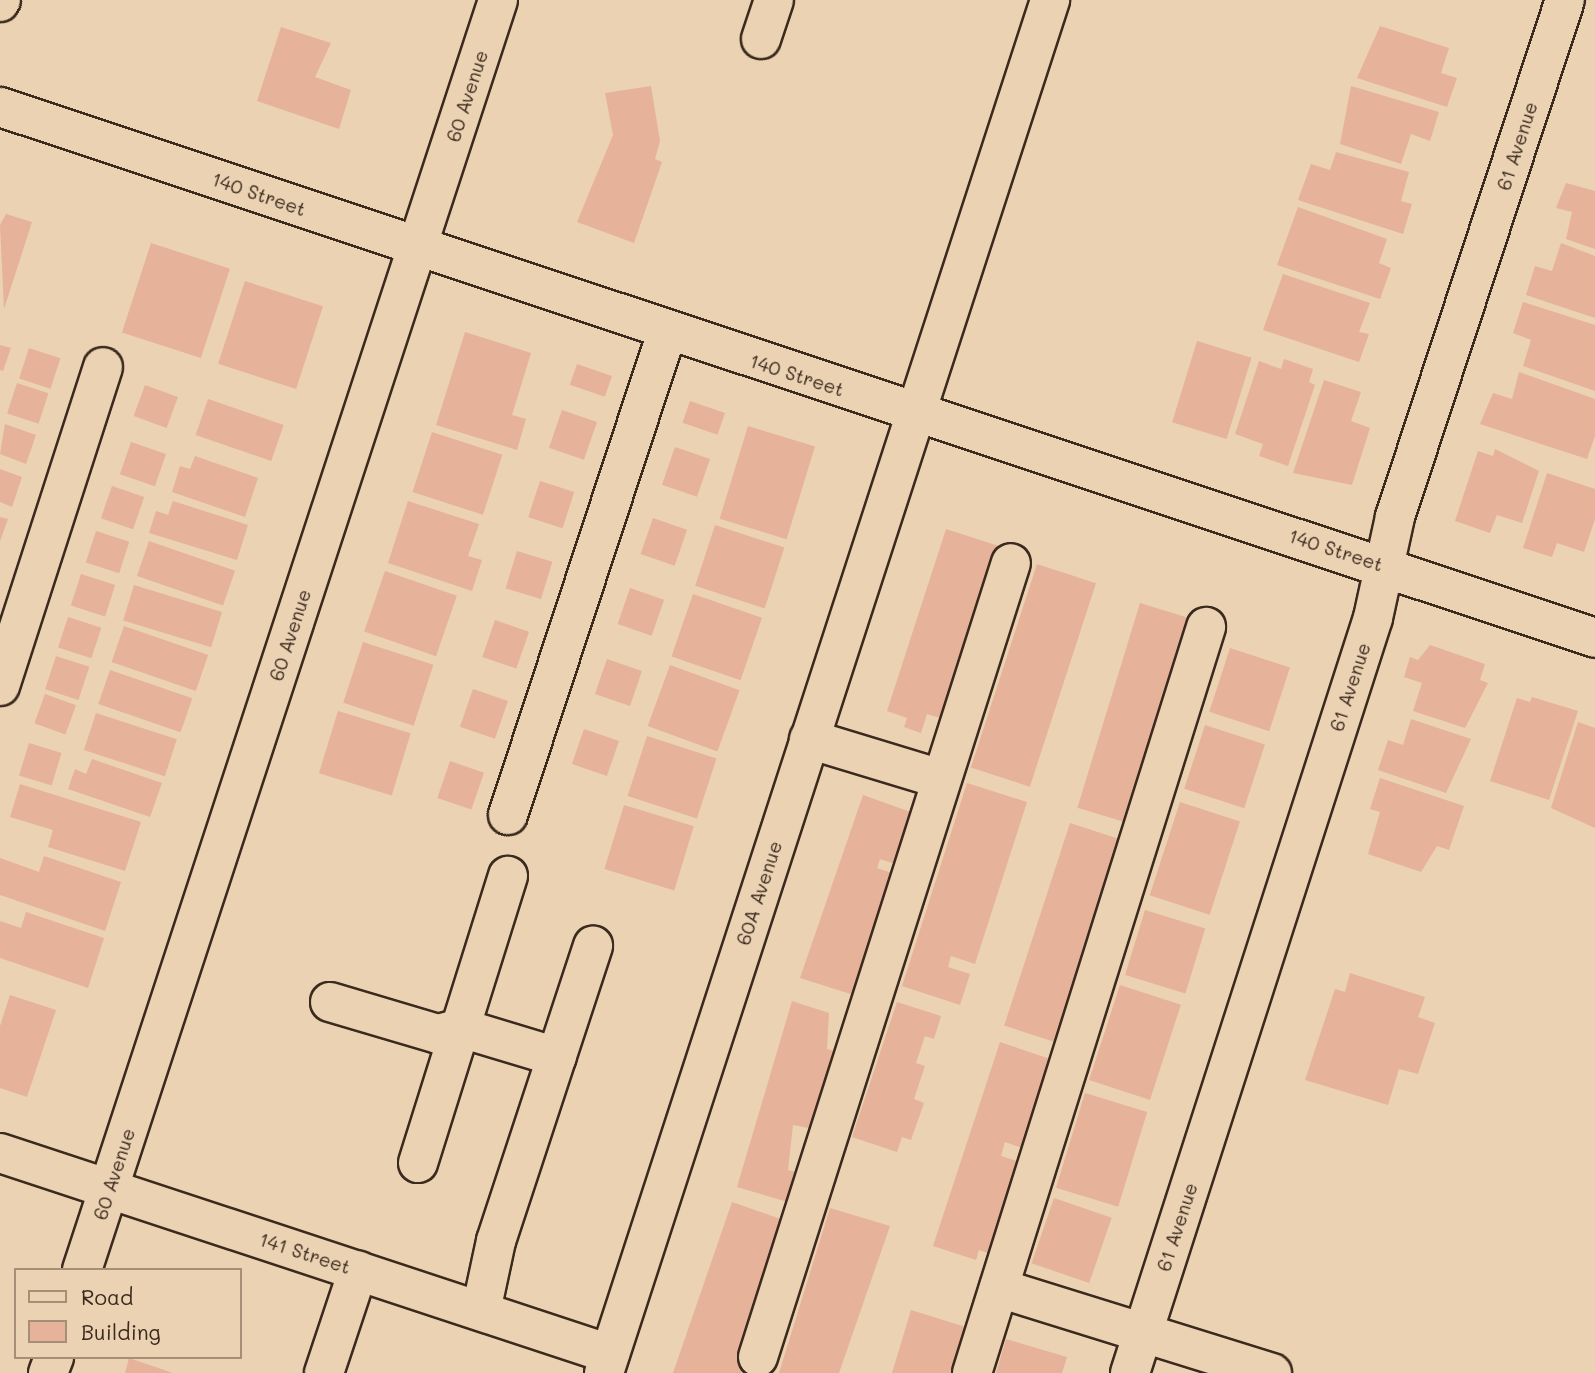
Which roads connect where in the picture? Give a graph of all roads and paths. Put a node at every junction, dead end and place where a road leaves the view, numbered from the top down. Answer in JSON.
{"nodes":[{"id":1,"x":498,"y":0,"type":"edge"},
{"id":2,"x":774,"y":0,"type":"edge"},
{"id":3,"x":1050,"y":0,"type":"edge"},
{"id":4,"x":1565,"y":0,"type":"edge"},
{"id":5,"x":761,"y":38,"type":"dead end"},
{"id":6,"x":0,"y":107,"type":"edge"},
{"id":7,"x":417,"y":247,"type":"junction"},
{"id":8,"x":667,"y":332,"type":"junction"},
{"id":9,"x":103,"y":367,"type":"dead end"},
{"id":10,"x":914,"y":414,"type":"junction"},
{"id":11,"x":1012,"y":563,"type":"dead end"},
{"id":12,"x":1385,"y":565,"type":"junction"},
{"id":13,"x":1206,"y":627,"type":"dead end"},
{"id":14,"x":1595,"y":638,"type":"edge"},
{"id":15,"x":0,"y":686,"type":"edge"},
{"id":16,"x":809,"y":738,"type":"junction"},
{"id":17,"x":941,"y":779,"type":"junction"},
{"id":18,"x":508,"y":815,"type":"dead end"},
{"id":19,"x":508,"y":876,"type":"dead end"},
{"id":20,"x":593,"y":946,"type":"dead end"},
{"id":21,"x":330,"y":1002,"type":"dead end"},
{"id":22,"x":461,"y":1028,"type":"junction"},
{"id":23,"x":557,"y":1057,"type":"junction"},
{"id":24,"x":0,"y":1153,"type":"edge"},
{"id":25,"x":418,"y":1163,"type":"dead end"},
{"id":26,"x":109,"y":1188,"type":"junction"},
{"id":27,"x":83,"y":1268,"type":"edge"},
{"id":28,"x":358,"y":1271,"type":"junction"},
{"id":29,"x":999,"y":1288,"type":"junction"},
{"id":30,"x":481,"y":1311,"type":"junction"},
{"id":31,"x":1144,"y":1330,"type":"junction"},
{"id":32,"x":758,"y":1357,"type":"dead end"},
{"id":33,"x":607,"y":1364,"type":"edge"},
{"id":34,"x":324,"y":1373,"type":"edge"},
{"id":35,"x":972,"y":1373,"type":"edge"},
{"id":36,"x":1129,"y":1373,"type":"edge"},
{"id":37,"x":1272,"y":1373,"type":"edge"}],
"edges":[{"from":1,"to":7,"type":"street","name":"60 Avenue"},
{"from":2,"to":5,"type":"street"},
{"from":3,"to":10,"type":"street","name":"60A Avenue"},
{"from":4,"to":12,"type":"street","name":"61 Avenue"},
{"from":6,"to":7,"type":"street","name":"140 Street"},
{"from":7,"to":8,"type":"street","name":"140 Street"},
{"from":7,"to":26,"type":"street","name":"60 Avenue"},
{"from":8,"to":10,"type":"street","name":"140 Street"},
{"from":8,"to":18,"type":"street"},
{"from":9,"to":15,"type":"street"},
{"from":10,"to":12,"type":"street","name":"140 Street"},
{"from":10,"to":16,"type":"street","name":"60A Avenue"},
{"from":11,"to":17,"type":"street"},
{"from":12,"to":14,"type":"street","name":"140 Street"},
{"from":12,"to":31,"type":"street","name":"61 Avenue"},
{"from":13,"to":29,"type":"street"},
{"from":16,"to":17,"type":"street"},
{"from":16,"to":33,"type":"street","name":"60A Avenue"},
{"from":17,"to":32,"type":"street"},
{"from":19,"to":22,"type":"street"},
{"from":20,"to":23,"type":"street"},
{"from":21,"to":22,"type":"street"},
{"from":22,"to":23,"type":"street"},
{"from":22,"to":25,"type":"street"},
{"from":23,"to":30,"type":"street"},
{"from":24,"to":26,"type":"street","name":"141 Street"},
{"from":26,"to":27,"type":"street","name":"60 Avenue"},
{"from":26,"to":28,"type":"street","name":"141 Street"},
{"from":28,"to":30,"type":"street","name":"141 Street"},
{"from":28,"to":34,"type":"street"},
{"from":29,"to":31,"type":"street"},
{"from":29,"to":35,"type":"street"},
{"from":30,"to":33,"type":"street","name":"141 Street"},
{"from":31,"to":36,"type":"street","name":"61 Avenue"},
{"from":31,"to":37,"type":"street"}]}
